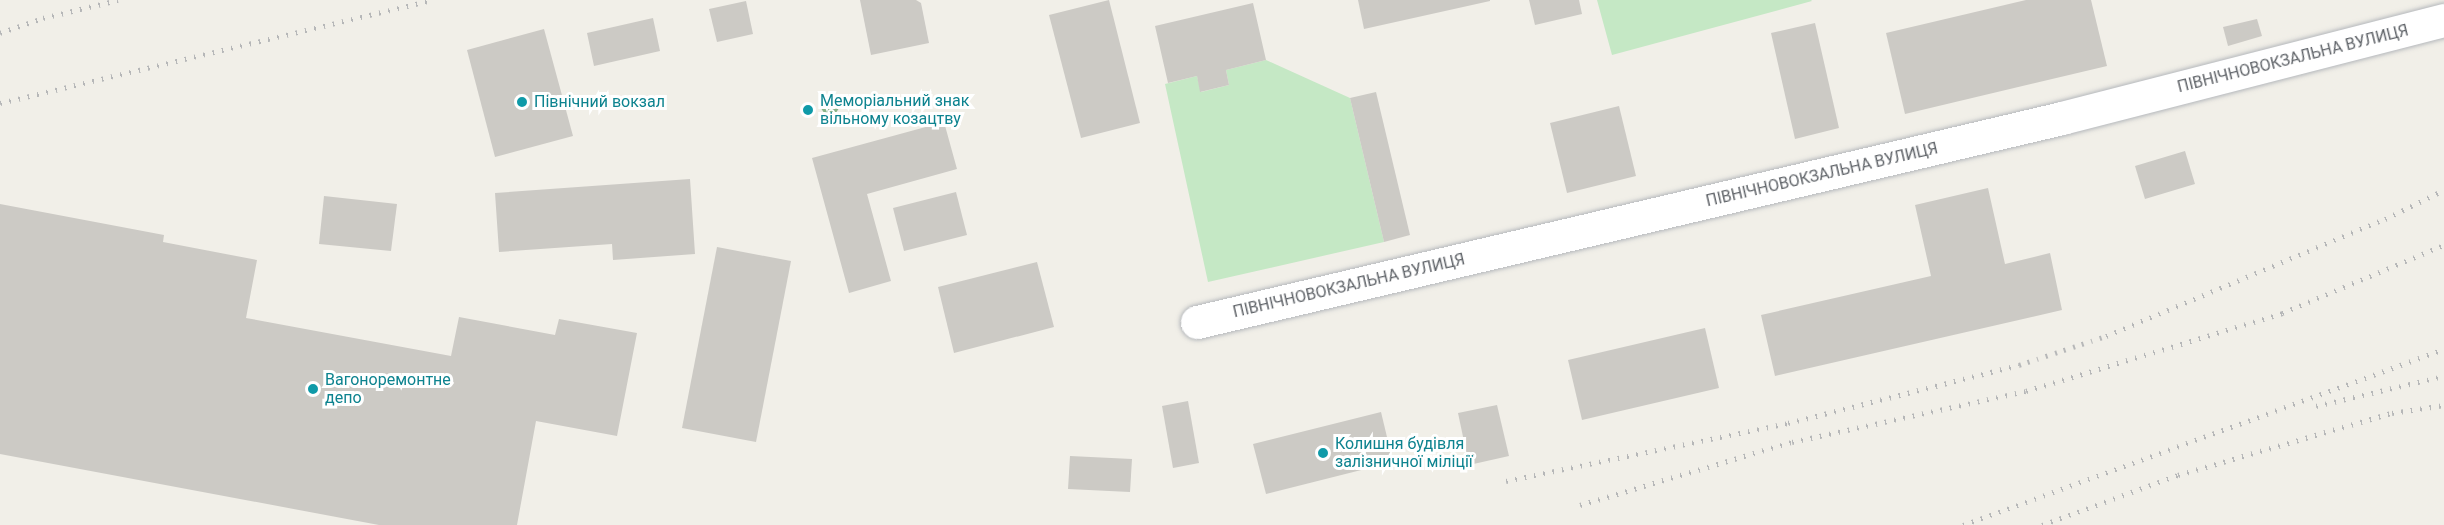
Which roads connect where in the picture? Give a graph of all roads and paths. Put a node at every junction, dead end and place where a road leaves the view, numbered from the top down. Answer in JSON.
{"nodes":[{"id":1,"x":2444,"y":20,"type":"edge"},
{"id":2,"x":1197,"y":322,"type":"dead end"}],
"edges":[{"from":1,"to":2,"type":"street","name":"ПІВНІЧНОВОКЗАЛЬНА ВУЛИЦЯ"}]}
